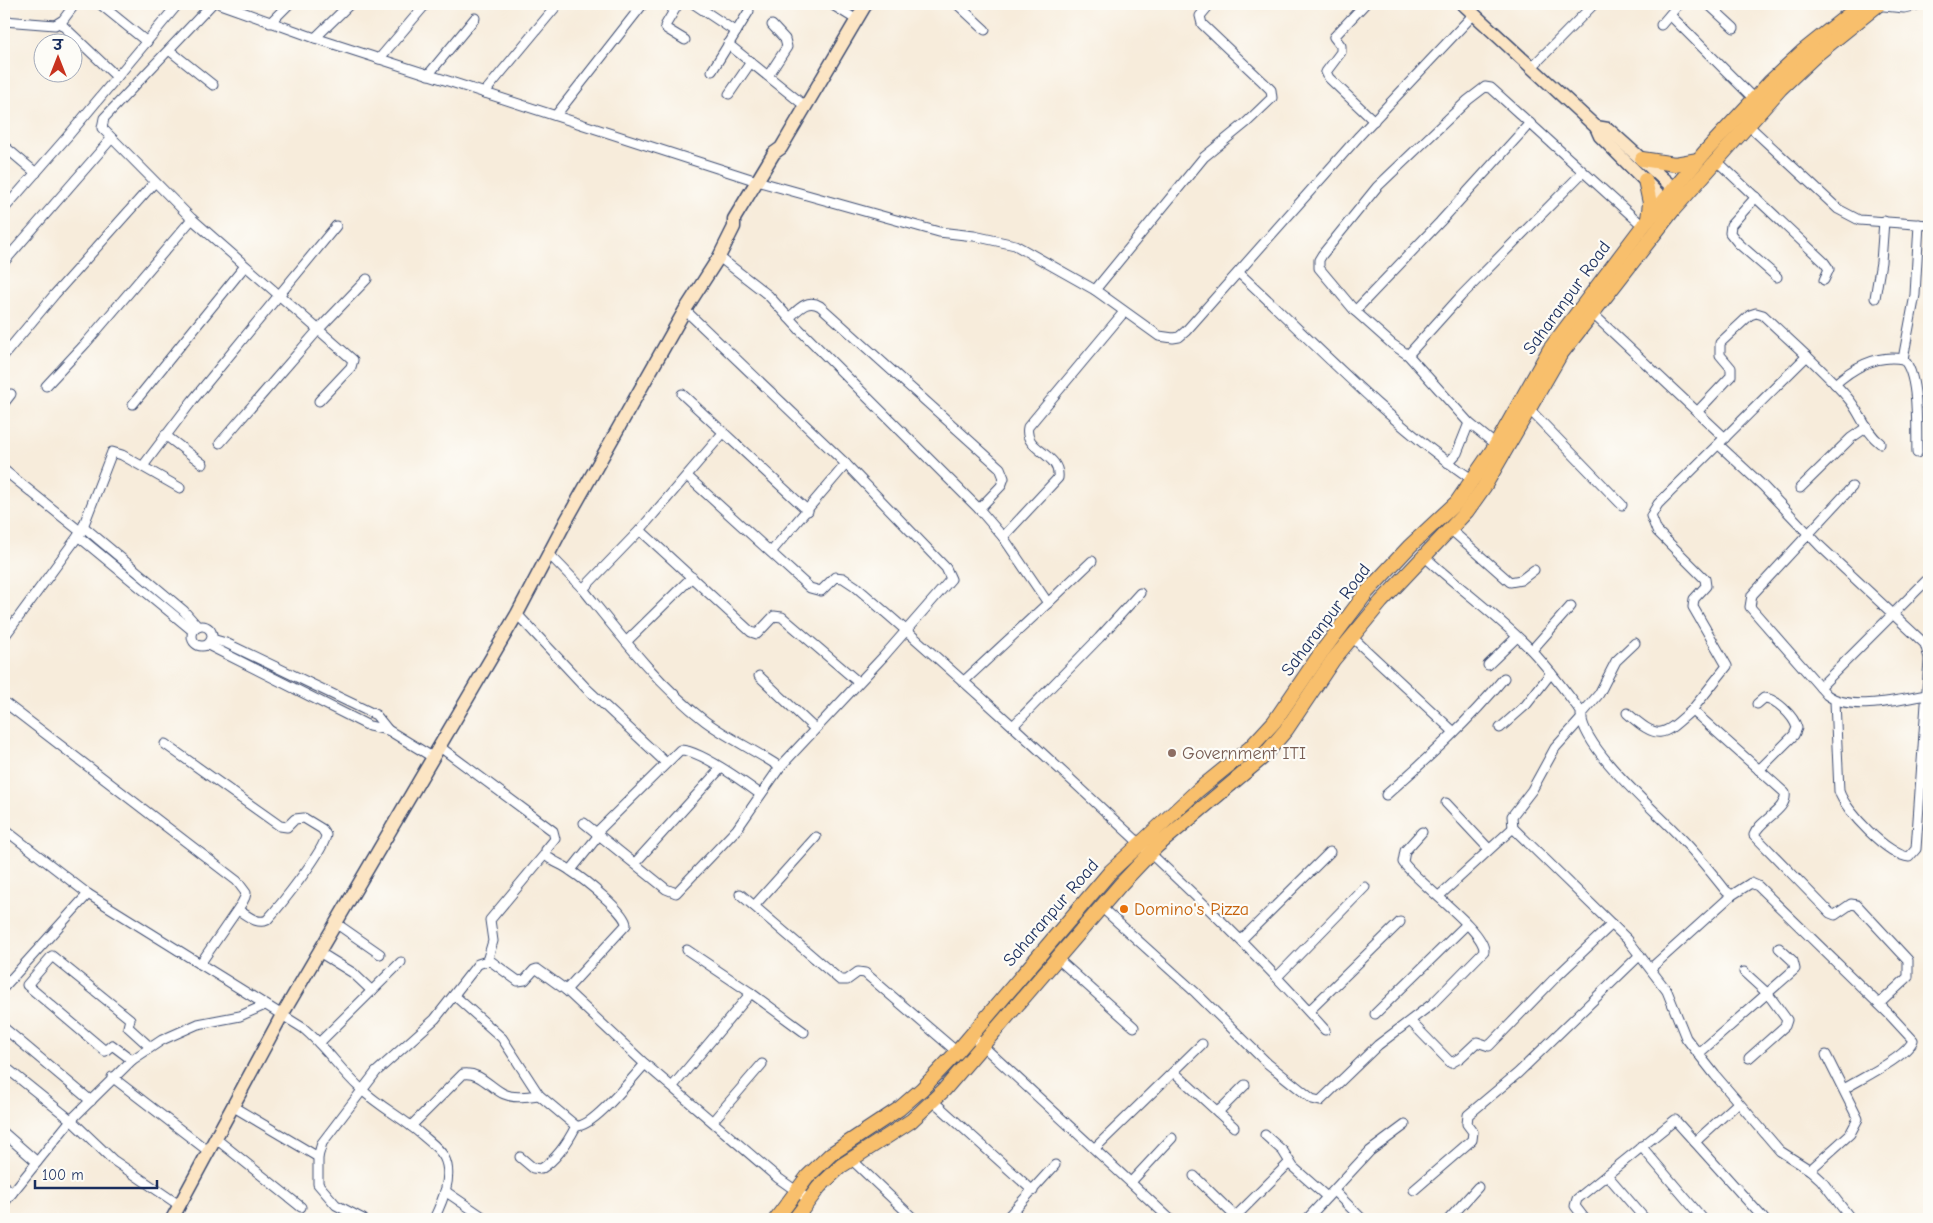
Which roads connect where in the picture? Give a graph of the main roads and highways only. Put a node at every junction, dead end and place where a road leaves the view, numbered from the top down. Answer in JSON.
{"nodes":[{"id":1,"x":1862,"y":4,"type":"edge"},
{"id":2,"x":1875,"y":4,"type":"edge"},
{"id":3,"x":1642,"y":159,"type":"road end"},
{"id":4,"x":1698,"y":160,"type":"junction"},
{"id":5,"x":1645,"y":180,"type":"road end"},
{"id":6,"x":1680,"y":193,"type":"junction"},
{"id":7,"x":1669,"y":205,"type":"junction"},
{"id":8,"x":1645,"y":223,"type":"junction"},
{"id":9,"x":1555,"y":352,"type":"junction"},
{"id":10,"x":776,"y":1219,"type":"edge"},
{"id":11,"x":795,"y":1219,"type":"edge"}],
"edges":[{"from":1,"to":4,"type":"main road","name":"Saharanpur Road"},
{"from":2,"to":6,"type":"main road","name":"Saharanpur Road"},
{"from":3,"to":4,"type":"main road"},
{"from":4,"to":6,"type":"main road","name":"Saharanpur Road"},
{"from":5,"to":8,"type":"main road"},
{"from":6,"to":7,"type":"main road","name":"Saharanpur Road"},
{"from":7,"to":8,"type":"main road","name":"Saharanpur Road"},
{"from":7,"to":9,"type":"main road","name":"Saharanpur Road"},
{"from":8,"to":9,"type":"main road","name":"Saharanpur Road"},
{"from":9,"to":10,"type":"main road","name":"Saharanpur Road"},
{"from":9,"to":11,"type":"main road","name":"Saharanpur Road"}]}
